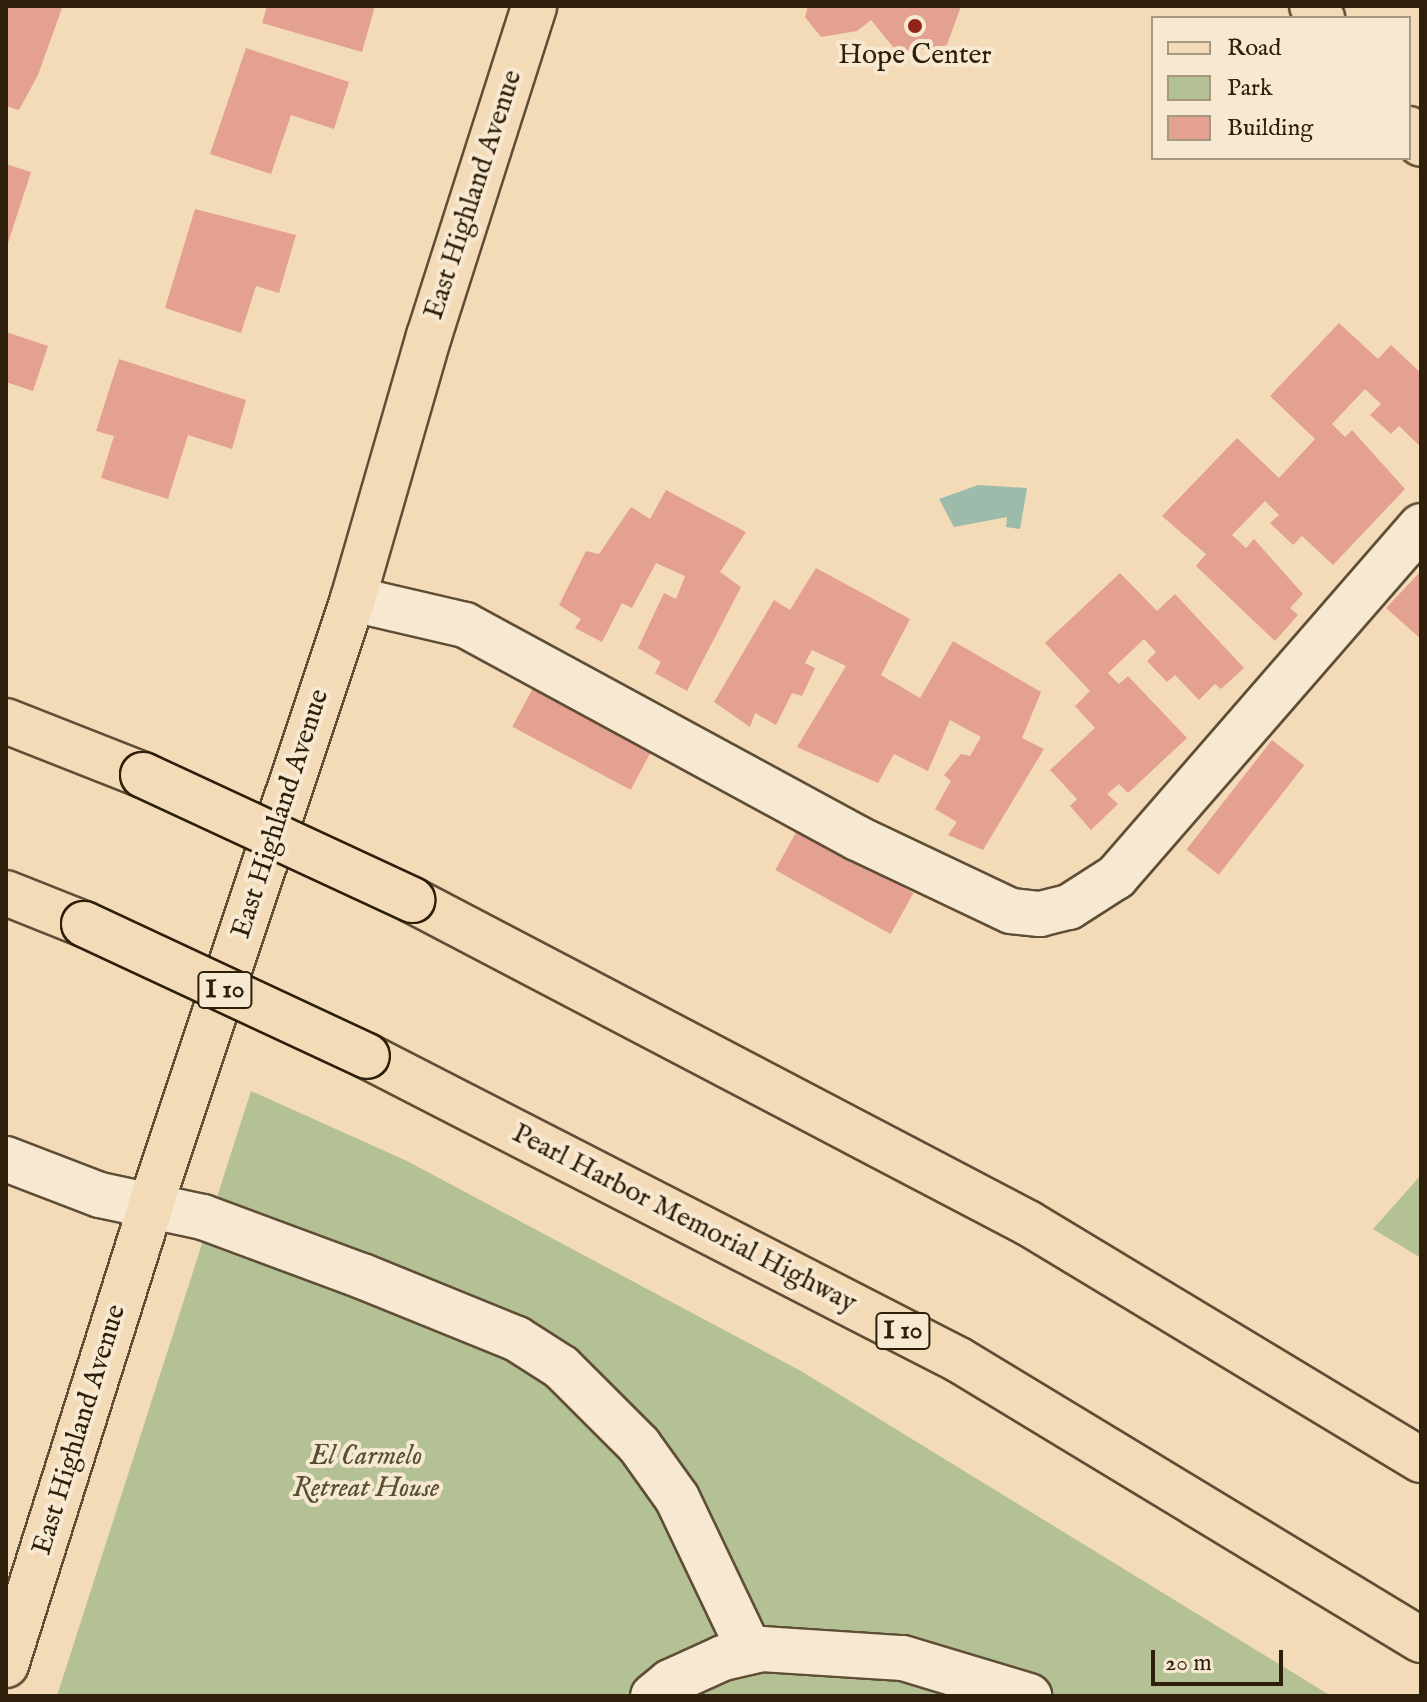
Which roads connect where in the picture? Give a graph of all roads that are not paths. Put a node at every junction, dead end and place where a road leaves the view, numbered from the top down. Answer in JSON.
{"nodes":[{"id":1,"x":534,"y":6,"type":"edge"},
{"id":2,"x":1421,"y":526,"type":"edge"},
{"id":3,"x":353,"y":599,"type":"junction"},
{"id":4,"x":6,"y":721,"type":"edge"},
{"id":5,"x":6,"y":893,"type":"edge"},
{"id":6,"x":6,"y":1159,"type":"edge"},
{"id":7,"x":151,"y":1204,"type":"junction"},
{"id":8,"x":1421,"y":1460,"type":"edge"},
{"id":9,"x":1421,"y":1640,"type":"edge"},
{"id":10,"x":750,"y":1651,"type":"junction"},
{"id":11,"x":6,"y":1665,"type":"edge"},
{"id":12,"x":653,"y":1696,"type":"edge"},
{"id":13,"x":1029,"y":1696,"type":"edge"}],
"edges":[{"from":1,"to":3,"type":"main road","name":"East Highland Avenue"},
{"from":2,"to":3,"type":"street"},
{"from":3,"to":7,"type":"main road","name":"East Highland Avenue"},
{"from":4,"to":8,"type":"main road","bridge":true},
{"from":5,"to":9,"type":"main road","name":"Pearl Harbor Memorial Highway","number":"I 10","bridge":true},
{"from":6,"to":7,"type":"street"},
{"from":7,"to":10,"type":"street"},
{"from":7,"to":11,"type":"main road","name":"East Highland Avenue"},
{"from":10,"to":12,"type":"street"},
{"from":10,"to":13,"type":"street"}]}
